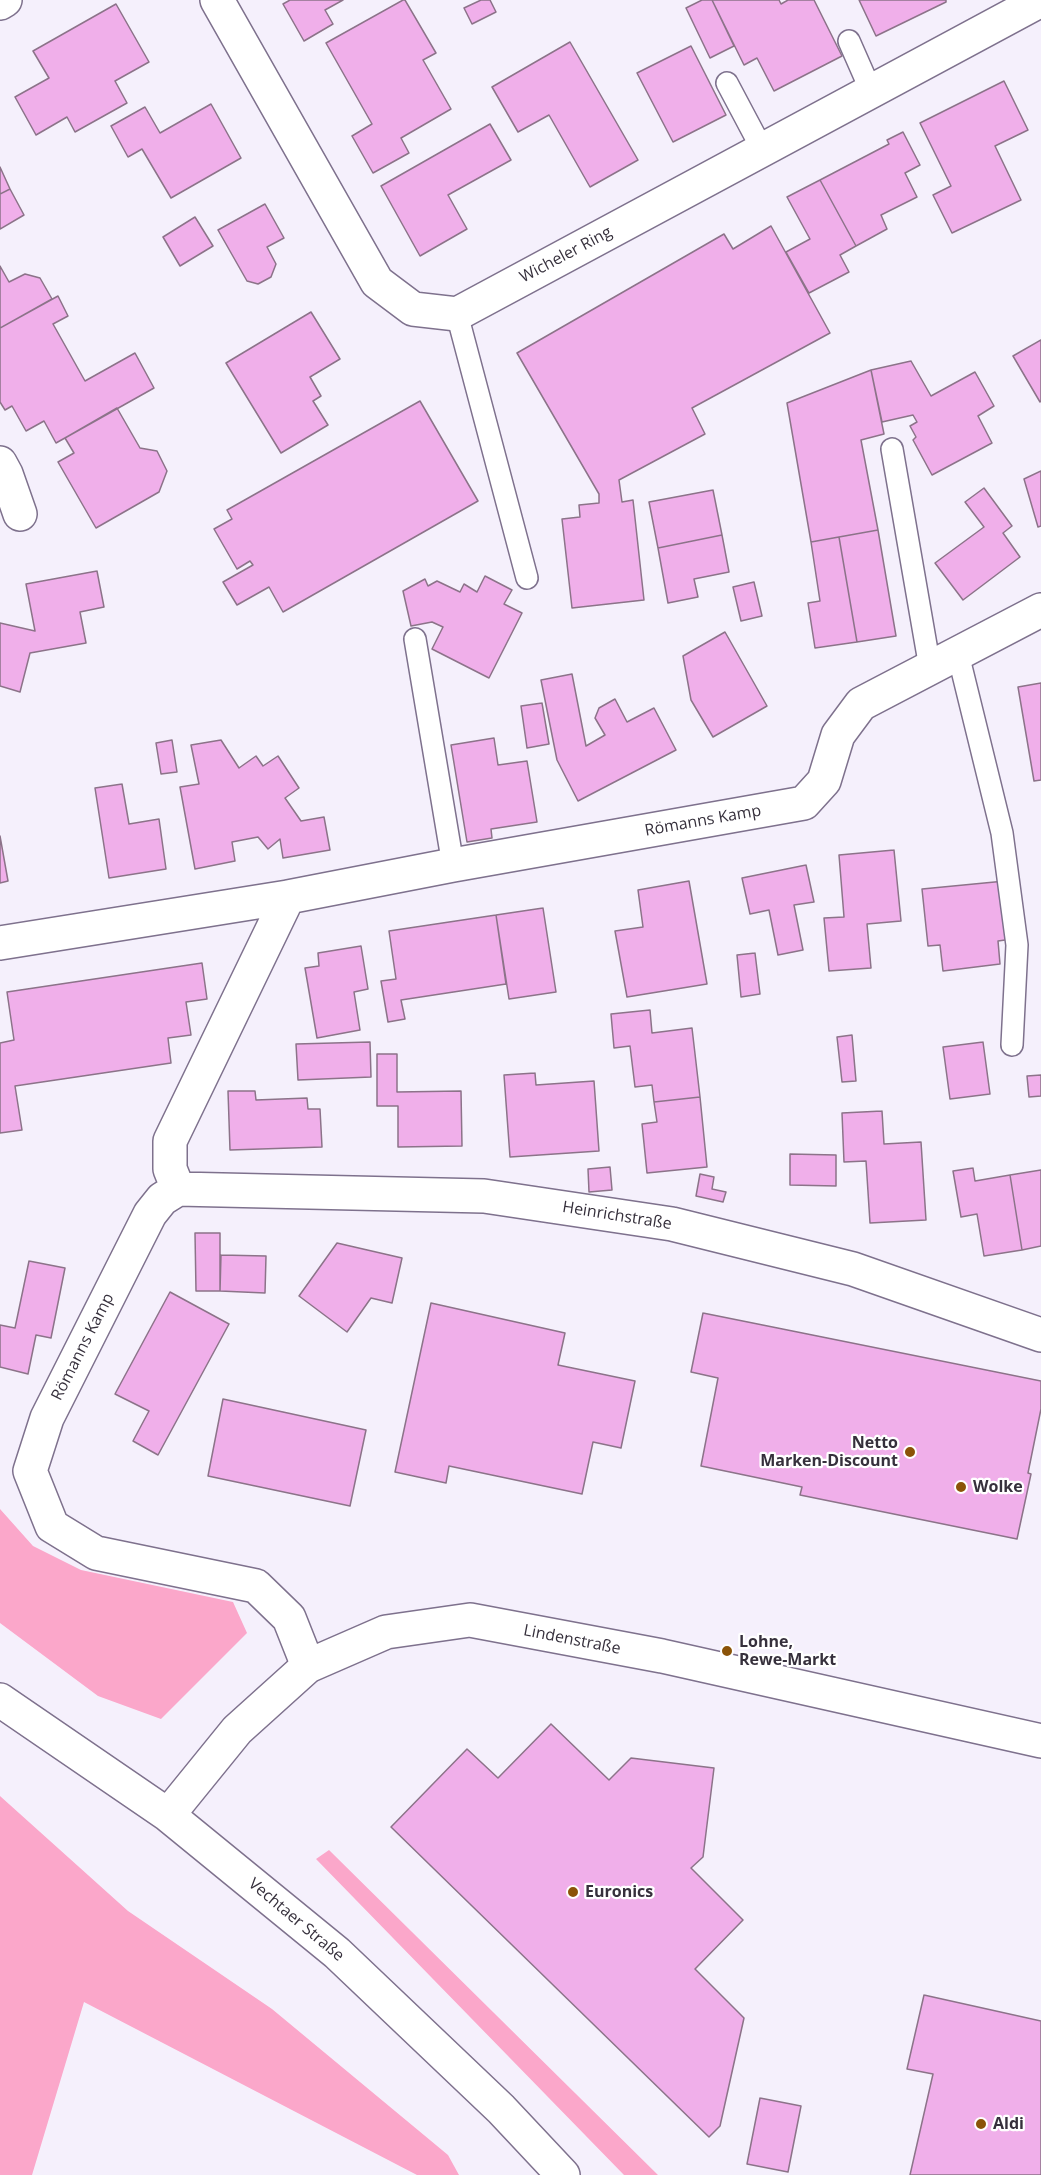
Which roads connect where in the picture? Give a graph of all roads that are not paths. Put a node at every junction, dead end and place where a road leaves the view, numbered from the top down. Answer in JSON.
{"nodes":[{"id":1,"x":5,"y":0,"type":"edge"},
{"id":2,"x":217,"y":0,"type":"edge"},
{"id":3,"x":1041,"y":0,"type":"edge"},
{"id":4,"x":0,"y":3,"type":"edge"},
{"id":5,"x":849,"y":41,"type":"dead end"},
{"id":6,"x":727,"y":83,"type":"dead end"},
{"id":7,"x":871,"y":91,"type":"junction"},
{"id":8,"x":762,"y":149,"type":"junction"},
{"id":9,"x":457,"y":314,"type":"junction"},
{"id":10,"x":892,"y":449,"type":"dead end"},
{"id":11,"x":0,"y":463,"type":"edge"},
{"id":12,"x":20,"y":514,"type":"dead end"},
{"id":13,"x":528,"y":578,"type":"dead end"},
{"id":14,"x":1041,"y":610,"type":"edge"},
{"id":15,"x":415,"y":639,"type":"dead end"},
{"id":16,"x":944,"y":661,"type":"junction"},
{"id":17,"x":453,"y":864,"type":"junction"},
{"id":18,"x":288,"y":897,"type":"junction"},
{"id":19,"x":0,"y":943,"type":"edge"},
{"id":20,"x":1012,"y":1046,"type":"dead end"},
{"id":21,"x":178,"y":1189,"type":"junction"},
{"id":22,"x":1041,"y":1335,"type":"edge"},
{"id":23,"x":308,"y":1666,"type":"junction"},
{"id":24,"x":0,"y":1700,"type":"edge"},
{"id":25,"x":1041,"y":1741,"type":"edge"},
{"id":26,"x":168,"y":1815,"type":"junction"},
{"id":27,"x":564,"y":2175,"type":"edge"}],
"edges":[{"from":1,"to":4,"type":"street"},
{"from":2,"to":9,"type":"street"},
{"from":3,"to":7,"type":"street","name":"Wicheler Ring"},
{"from":5,"to":7,"type":"lane"},
{"from":6,"to":8,"type":"lane"},
{"from":7,"to":8,"type":"street","name":"Wicheler Ring"},
{"from":8,"to":9,"type":"street","name":"Wicheler Ring"},
{"from":9,"to":13,"type":"lane"},
{"from":10,"to":16,"type":"lane"},
{"from":11,"to":12,"type":"street"},
{"from":14,"to":16,"type":"street","name":"Römanns Kamp"},
{"from":15,"to":17,"type":"lane"},
{"from":16,"to":17,"type":"street","name":"Römanns Kamp"},
{"from":16,"to":20,"type":"lane"},
{"from":17,"to":18,"type":"street","name":"Römanns Kamp"},
{"from":18,"to":19,"type":"street","name":"Römanns Kamp"},
{"from":18,"to":21,"type":"street"},
{"from":21,"to":22,"type":"street","name":"Heinrichstraße"},
{"from":21,"to":23,"type":"street","name":"Römanns Kamp"},
{"from":23,"to":25,"type":"street","name":"Lindenstraße"},
{"from":23,"to":26,"type":"street","name":"Lindenstraße"},
{"from":24,"to":26,"type":"street","name":"Vechtaer Straße"},
{"from":26,"to":27,"type":"street","name":"Vechtaer Straße"}]}
